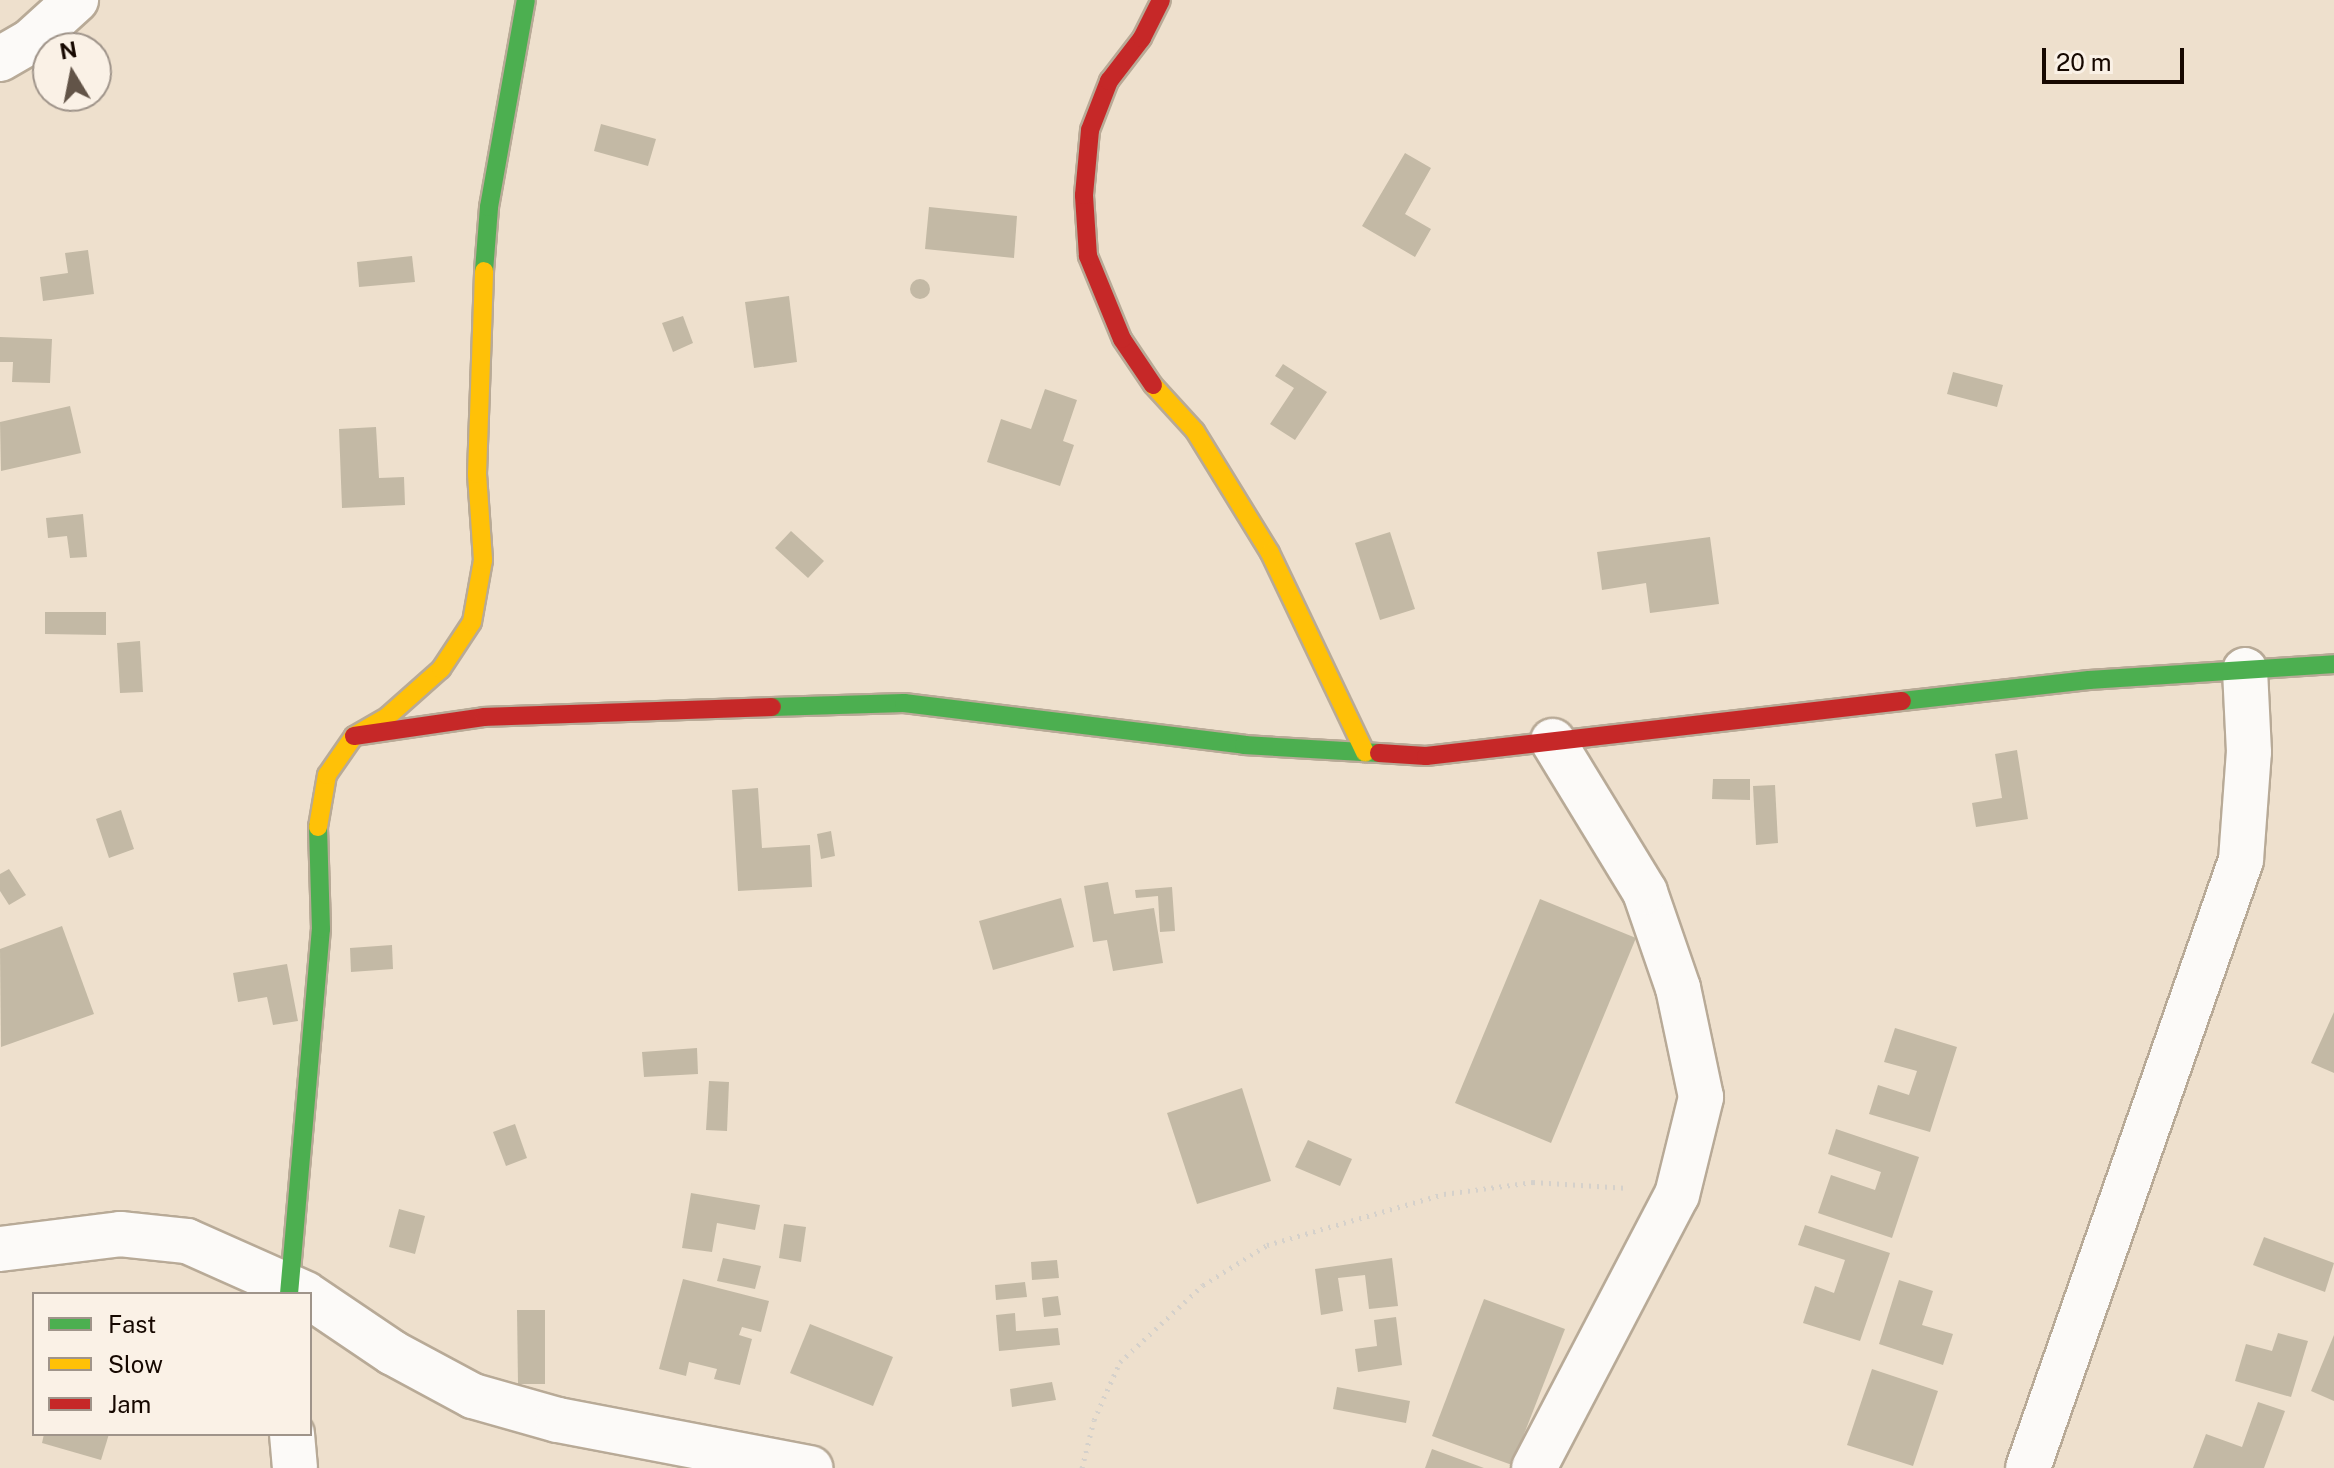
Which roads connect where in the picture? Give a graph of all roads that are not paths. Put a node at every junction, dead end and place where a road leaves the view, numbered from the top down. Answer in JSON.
{"nodes":[{"id":1,"x":76,"y":0,"type":"edge"},
{"id":2,"x":526,"y":0,"type":"edge"},
{"id":3,"x":1161,"y":0,"type":"edge"},
{"id":4,"x":0,"y":59,"type":"edge"},
{"id":5,"x":2334,"y":664,"type":"edge"},
{"id":6,"x":2245,"y":670,"type":"junction"},
{"id":7,"x":354,"y":736,"type":"junction"},
{"id":8,"x":1553,"y":741,"type":"junction"},
{"id":9,"x":1365,"y":752,"type":"junction"},
{"id":10,"x":0,"y":1249,"type":"edge"},
{"id":11,"x":299,"y":1292,"type":"edge"},
{"id":12,"x":312,"y":1300,"type":"edge"},
{"id":13,"x":292,"y":1436,"type":"edge"},
{"id":14,"x":295,"y":1468,"type":"edge"},
{"id":15,"x":810,"y":1468,"type":"edge"},
{"id":16,"x":1534,"y":1468,"type":"edge"},
{"id":17,"x":2028,"y":1468,"type":"edge"}],
"edges":[{"from":1,"to":4,"type":"street"},
{"from":2,"to":7,"type":"street"},
{"from":3,"to":9,"type":"street"},
{"from":5,"to":6,"type":"street"},
{"from":6,"to":8,"type":"street"},
{"from":6,"to":17,"type":"street"},
{"from":7,"to":9,"type":"street"},
{"from":7,"to":11,"type":"street"},
{"from":8,"to":9,"type":"street"},
{"from":8,"to":16,"type":"street"},
{"from":10,"to":11,"type":"street"},
{"from":12,"to":15,"type":"street"},
{"from":13,"to":14,"type":"street"}]}
